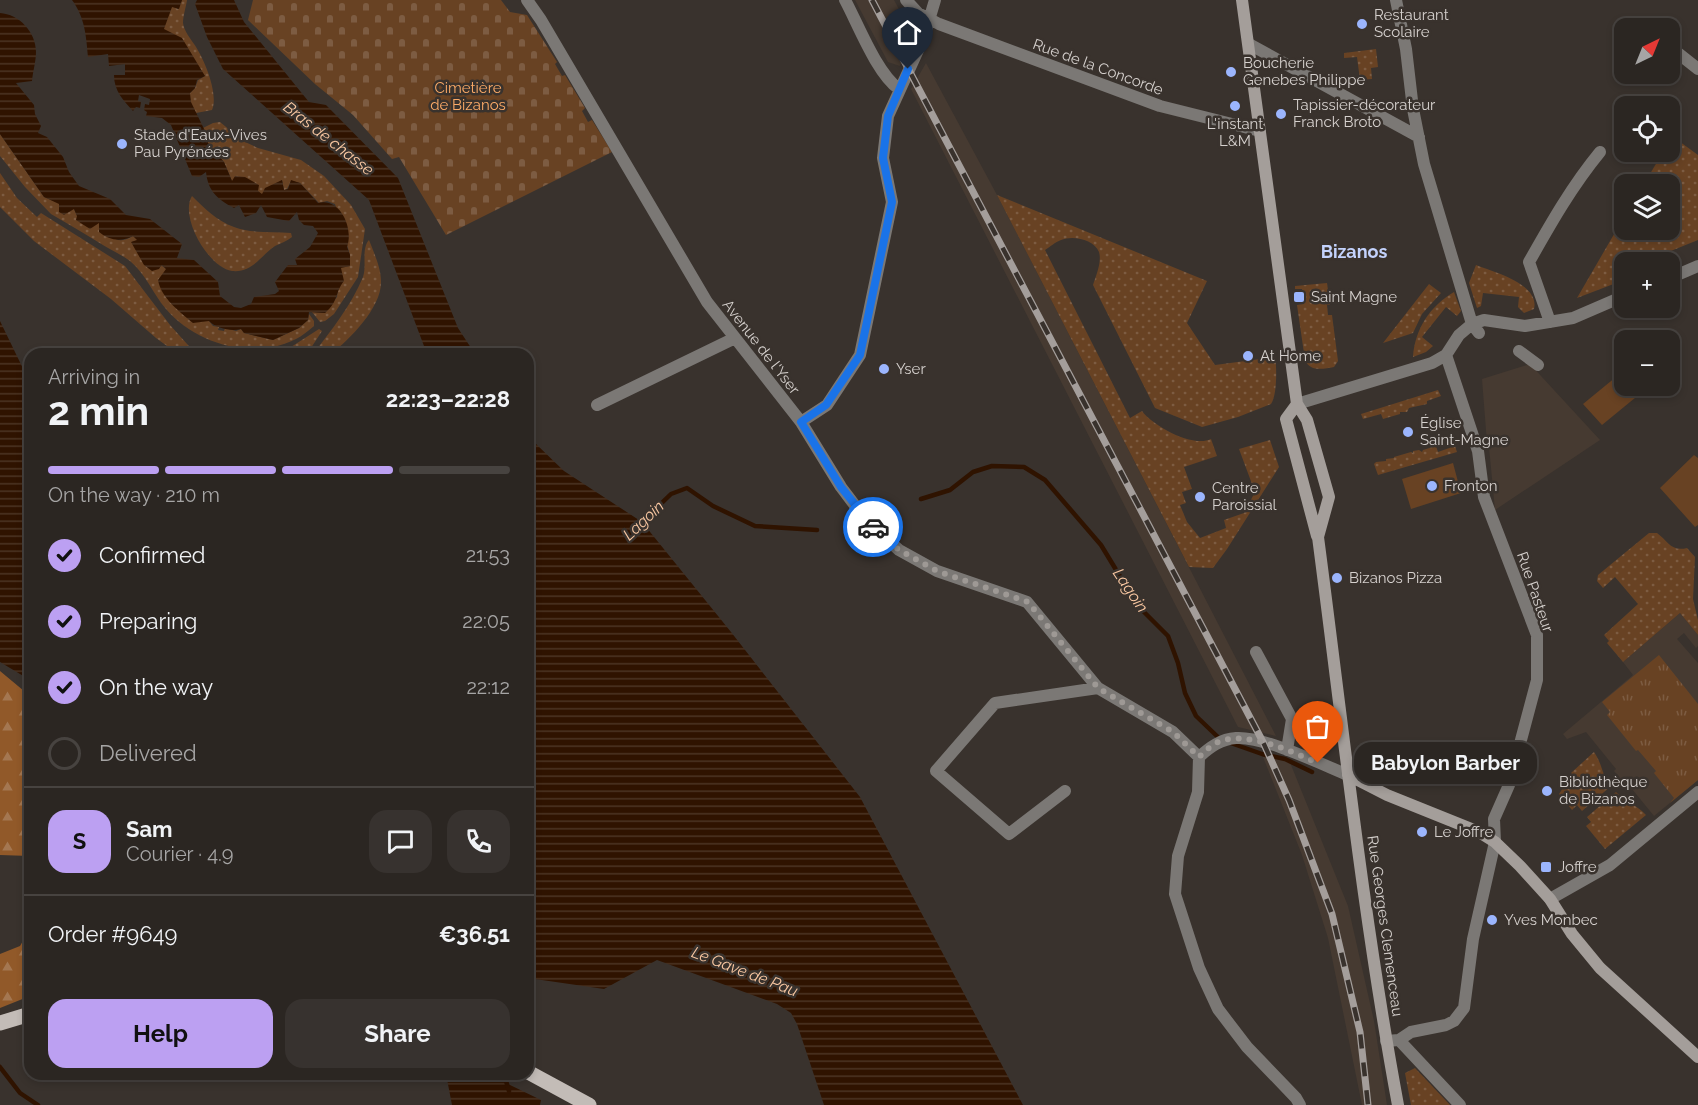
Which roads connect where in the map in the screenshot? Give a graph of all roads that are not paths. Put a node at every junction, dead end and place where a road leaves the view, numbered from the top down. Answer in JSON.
{"nodes":[{"id":1,"x":527,"y":0,"type":"edge"},
{"id":2,"x":845,"y":0,"type":"edge"},
{"id":3,"x":906,"y":0,"type":"edge"},
{"id":4,"x":936,"y":0,"type":"edge"},
{"id":5,"x":1242,"y":0,"type":"edge"},
{"id":6,"x":1396,"y":0,"type":"edge"},
{"id":7,"x":930,"y":21,"type":"junction"},
{"id":8,"x":1249,"y":44,"type":"junction"},
{"id":9,"x":1680,"y":55,"type":"edge"},
{"id":10,"x":1698,"y":69,"type":"edge"},
{"id":11,"x":899,"y":89,"type":"junction"},
{"id":12,"x":1260,"y":131,"type":"junction"},
{"id":13,"x":1419,"y":137,"type":"junction"},
{"id":14,"x":1600,"y":152,"type":"dead end"},
{"id":15,"x":1698,"y":266,"type":"edge"},
{"id":16,"x":1680,"y":274,"type":"edge"},
{"id":17,"x":1614,"y":300,"type":"edge"},
{"id":18,"x":1550,"y":322,"type":"junction"},
{"id":19,"x":1476,"y":328,"type":"junction"},
{"id":20,"x":735,"y":338,"type":"junction"},
{"id":21,"x":1519,"y":351,"type":"dead end"},
{"id":22,"x":1446,"y":356,"type":"junction"},
{"id":23,"x":1538,"y":365,"type":"dead end"},
{"id":24,"x":1297,"y":404,"type":"junction"},
{"id":25,"x":597,"y":405,"type":"dead end"},
{"id":26,"x":801,"y":422,"type":"junction"},
{"id":27,"x":1318,"y":537,"type":"junction"},
{"id":28,"x":1256,"y":652,"type":"dead end"},
{"id":29,"x":1098,"y":688,"type":"junction"},
{"id":30,"x":1287,"y":750,"type":"junction"},
{"id":31,"x":1199,"y":757,"type":"junction"},
{"id":32,"x":1348,"y":775,"type":"junction"},
{"id":33,"x":1065,"y":791,"type":"dead end"},
{"id":34,"x":1698,"y":792,"type":"edge"},
{"id":35,"x":1495,"y":842,"type":"junction"},
{"id":36,"x":1550,"y":899,"type":"junction"},
{"id":37,"x":24,"y":1016,"type":"edge"},
{"id":38,"x":0,"y":1023,"type":"edge"},
{"id":39,"x":1399,"y":1040,"type":"junction"},
{"id":40,"x":1386,"y":1041,"type":"junction"},
{"id":41,"x":1698,"y":1057,"type":"edge"},
{"id":42,"x":534,"y":1075,"type":"edge"},
{"id":43,"x":589,"y":1105,"type":"edge"},
{"id":44,"x":1300,"y":1105,"type":"edge"},
{"id":45,"x":1398,"y":1105,"type":"edge"},
{"id":46,"x":1460,"y":1105,"type":"edge"}],
"edges":[{"from":1,"to":20,"type":"street","name":"Avenue de l'Yser"},
{"from":2,"to":11,"type":"street"},
{"from":3,"to":7,"type":"street"},
{"from":4,"to":7,"type":"street"},
{"from":5,"to":8,"type":"main road"},
{"from":6,"to":13,"type":"street"},
{"from":7,"to":11,"type":"street"},
{"from":7,"to":12,"type":"street","name":"Rue de la Concorde"},
{"from":8,"to":12,"type":"main road"},
{"from":8,"to":13,"type":"street"},
{"from":9,"to":10,"type":"street"},
{"from":11,"to":26,"type":"street"},
{"from":12,"to":24,"type":"main road"},
{"from":13,"to":19,"type":"street"},
{"from":14,"to":18,"type":"street"},
{"from":15,"to":16,"type":"street"},
{"from":17,"to":18,"type":"street"},
{"from":18,"to":19,"type":"street"},
{"from":19,"to":22,"type":"street"},
{"from":20,"to":25,"type":"street"},
{"from":20,"to":26,"type":"street","name":"Avenue de l'Yser"},
{"from":21,"to":23,"type":"street"},
{"from":22,"to":24,"type":"street"},
{"from":22,"to":35,"type":"street","name":"Rue Pasteur"},
{"from":24,"to":27,"type":"main road"},
{"from":24,"to":27,"type":"main road"},
{"from":26,"to":29,"type":"street","name":"Avenue de l'Yser"},
{"from":27,"to":32,"type":"main road","name":"Rue Georges Clemenceau"},
{"from":28,"to":30,"type":"street"},
{"from":29,"to":31,"type":"street","name":"Avenue de l'Yser"},
{"from":29,"to":33,"type":"street"},
{"from":30,"to":31,"type":"street"},
{"from":30,"to":32,"type":"street"},
{"from":31,"to":44,"type":"street"},
{"from":32,"to":35,"type":"main road"},
{"from":32,"to":40,"type":"main road","name":"Rue Georges Clemenceau"},
{"from":34,"to":36,"type":"street"},
{"from":35,"to":36,"type":"main road"},
{"from":35,"to":39,"type":"street","name":"Rue Pasteur"},
{"from":36,"to":41,"type":"main road"},
{"from":37,"to":38,"type":"main road"},
{"from":39,"to":40,"type":"street","name":"Rue Pasteur"},
{"from":39,"to":46,"type":"street"},
{"from":40,"to":45,"type":"main road","name":"Rue Georges Clemenceau"},
{"from":42,"to":43,"type":"main road"}]}
